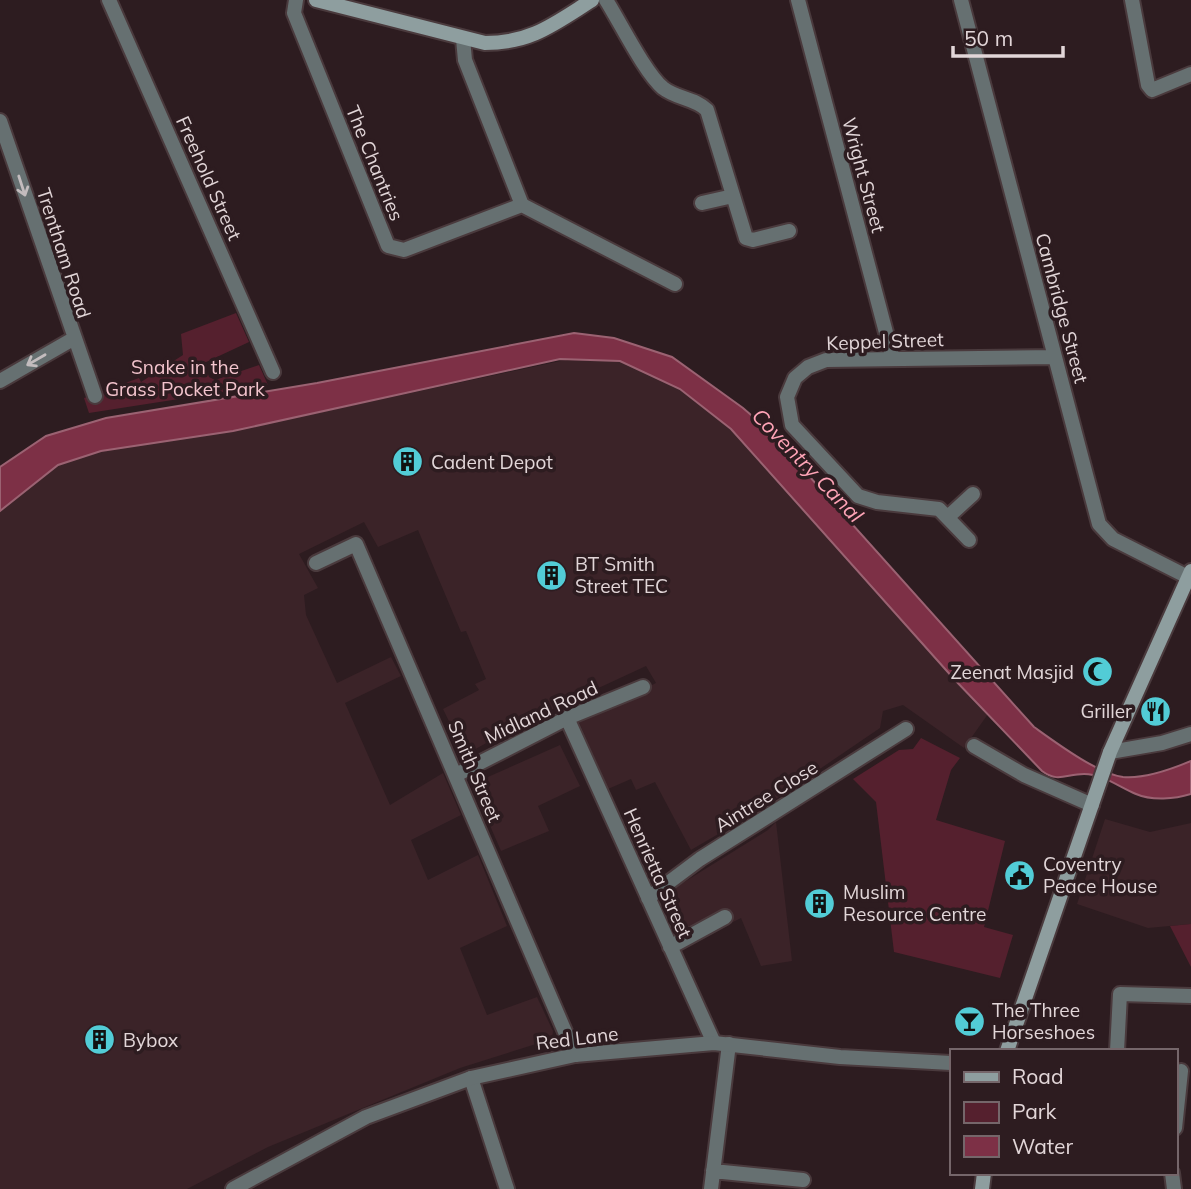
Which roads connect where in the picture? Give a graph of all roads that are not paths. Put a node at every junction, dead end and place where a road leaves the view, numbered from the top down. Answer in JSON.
{"nodes":[{"id":1,"x":109,"y":0,"type":"edge"},
{"id":2,"x":296,"y":0,"type":"edge"},
{"id":3,"x":316,"y":0,"type":"edge"},
{"id":4,"x":592,"y":0,"type":"edge"},
{"id":5,"x":606,"y":0,"type":"edge"},
{"id":6,"x":798,"y":0,"type":"edge"},
{"id":7,"x":961,"y":0,"type":"edge"},
{"id":8,"x":1132,"y":0,"type":"edge"},
{"id":9,"x":463,"y":39,"type":"junction"},
{"id":10,"x":1191,"y":74,"type":"edge"},
{"id":11,"x":0,"y":121,"type":"edge"},
{"id":12,"x":733,"y":196,"type":"junction"},
{"id":13,"x":702,"y":203,"type":"dead end"},
{"id":14,"x":522,"y":205,"type":"junction"},
{"id":15,"x":789,"y":231,"type":"dead end"},
{"id":16,"x":675,"y":284,"type":"dead end"},
{"id":17,"x":73,"y":339,"type":"junction"},
{"id":18,"x":1055,"y":357,"type":"junction"},
{"id":19,"x":893,"y":359,"type":"junction"},
{"id":20,"x":273,"y":372,"type":"dead end"},
{"id":21,"x":0,"y":381,"type":"edge"},
{"id":22,"x":94,"y":396,"type":"dead end"},
{"id":23,"x":973,"y":494,"type":"dead end"},
{"id":24,"x":949,"y":516,"type":"junction"},
{"id":25,"x":969,"y":540,"type":"dead end"},
{"id":26,"x":316,"y":563,"type":"dead end"},
{"id":27,"x":1190,"y":574,"type":"edge"},
{"id":28,"x":643,"y":687,"type":"dead end"},
{"id":29,"x":567,"y":718,"type":"junction"},
{"id":30,"x":906,"y":729,"type":"dead end"},
{"id":31,"x":1191,"y":734,"type":"edge"},
{"id":32,"x":974,"y":746,"type":"dead end"},
{"id":33,"x":1110,"y":755,"type":"junction"},
{"id":34,"x":456,"y":775,"type":"junction"},
{"id":35,"x":1093,"y":802,"type":"junction"},
{"id":36,"x":648,"y":898,"type":"junction"},
{"id":37,"x":726,"y":917,"type":"dead end"},
{"id":38,"x":670,"y":947,"type":"junction"},
{"id":39,"x":1191,"y":996,"type":"edge"},
{"id":40,"x":721,"y":1044,"type":"junction"},
{"id":41,"x":1008,"y":1049,"type":"edge"},
{"id":42,"x":1117,"y":1049,"type":"edge"},
{"id":43,"x":575,"y":1055,"type":"junction"},
{"id":44,"x":950,"y":1063,"type":"edge"},
{"id":45,"x":1182,"y":1070,"type":"edge"},
{"id":46,"x":471,"y":1078,"type":"junction"},
{"id":47,"x":1177,"y":1111,"type":"edge"},
{"id":48,"x":713,"y":1171,"type":"junction"},
{"id":49,"x":803,"y":1180,"type":"dead end"},
{"id":50,"x":233,"y":1189,"type":"edge"},
{"id":51,"x":507,"y":1189,"type":"edge"},
{"id":52,"x":711,"y":1189,"type":"edge"}],
"edges":[{"from":1,"to":20,"type":"street","name":"Freehold Street"},
{"from":2,"to":14,"type":"street","name":"The Chantries"},
{"from":3,"to":9,"type":"main road"},
{"from":4,"to":9,"type":"main road"},
{"from":5,"to":12,"type":"street"},
{"from":6,"to":19,"type":"street","name":"Wright Street"},
{"from":7,"to":18,"type":"street","name":"Cambridge Street"},
{"from":8,"to":10,"type":"street"},
{"from":9,"to":14,"type":"street"},
{"from":11,"to":17,"type":"street","name":"Trentham Road","one_way":true},
{"from":12,"to":13,"type":"street"},
{"from":12,"to":15,"type":"street"},
{"from":14,"to":16,"type":"street"},
{"from":17,"to":21,"type":"street","one_way":true},
{"from":17,"to":22,"type":"street","name":"Trentham Road"},
{"from":18,"to":19,"type":"street","name":"Keppel Street"},
{"from":18,"to":27,"type":"street","name":"Cambridge Street"},
{"from":19,"to":24,"type":"street","name":"Keppel Street"},
{"from":23,"to":24,"type":"street"},
{"from":24,"to":25,"type":"street"},
{"from":26,"to":34,"type":"street","name":"Smith Street"},
{"from":27,"to":33,"type":"main road"},
{"from":28,"to":29,"type":"street","name":"Midland Road"},
{"from":29,"to":34,"type":"street","name":"Midland Road"},
{"from":29,"to":36,"type":"street","name":"Henrietta Street"},
{"from":30,"to":36,"type":"street","name":"Aintree Close"},
{"from":31,"to":33,"type":"street"},
{"from":32,"to":35,"type":"street"},
{"from":33,"to":35,"type":"main road"},
{"from":34,"to":43,"type":"street","name":"Smith Street"},
{"from":35,"to":41,"type":"main road"},
{"from":36,"to":38,"type":"street","name":"Henrietta Street"},
{"from":37,"to":38,"type":"street"},
{"from":38,"to":40,"type":"street","name":"Henrietta Street"},
{"from":39,"to":42,"type":"street"},
{"from":40,"to":43,"type":"street","name":"Red Lane"},
{"from":40,"to":44,"type":"street","name":"Red Lane"},
{"from":40,"to":48,"type":"street"},
{"from":43,"to":46,"type":"street","name":"Red Lane"},
{"from":45,"to":47,"type":"street"},
{"from":46,"to":50,"type":"street","name":"Red Lane"},
{"from":46,"to":51,"type":"street"},
{"from":48,"to":49,"type":"street"},
{"from":48,"to":52,"type":"street"}]}
